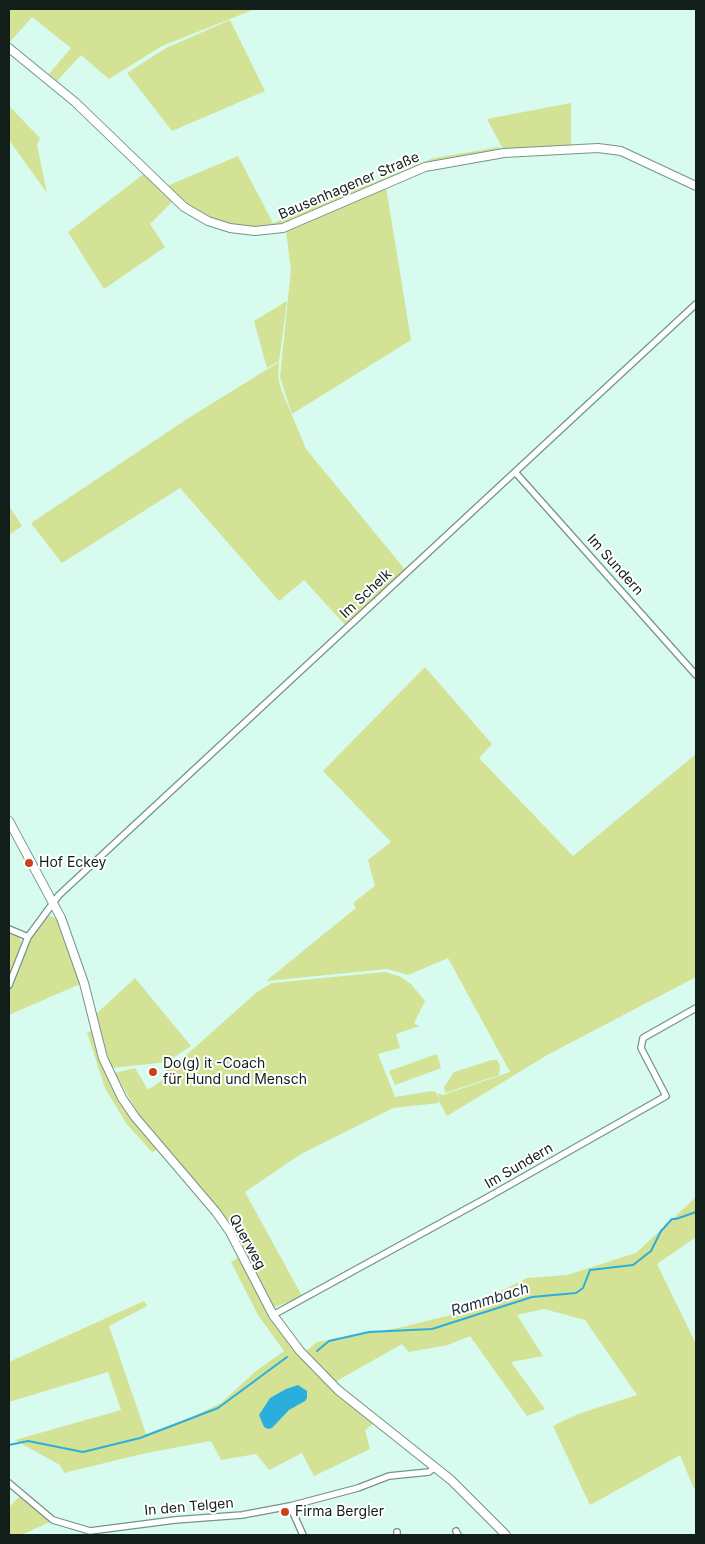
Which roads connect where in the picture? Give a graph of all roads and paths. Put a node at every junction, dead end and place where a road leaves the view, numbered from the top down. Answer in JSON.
{"nodes":[{"id":1,"x":9,"y":48,"type":"edge"},
{"id":2,"x":696,"y":186,"type":"edge"},
{"id":3,"x":696,"y":304,"type":"edge"},
{"id":4,"x":515,"y":472,"type":"junction"},
{"id":5,"x":696,"y":674,"type":"edge"},
{"id":6,"x":9,"y":821,"type":"edge"},
{"id":7,"x":53,"y":901,"type":"junction"},
{"id":8,"x":9,"y":929,"type":"edge"},
{"id":9,"x":28,"y":937,"type":"junction"},
{"id":10,"x":9,"y":985,"type":"edge"},
{"id":11,"x":696,"y":1008,"type":"edge"},
{"id":12,"x":273,"y":1315,"type":"junction"},
{"id":13,"x":435,"y":1467,"type":"junction"},
{"id":14,"x":9,"y":1483,"type":"edge"},
{"id":15,"x":290,"y":1506,"type":"junction"},
{"id":16,"x":91,"y":1533,"type":"edge"},
{"id":17,"x":302,"y":1535,"type":"edge"},
{"id":18,"x":506,"y":1535,"type":"edge"}],
"edges":[{"from":1,"to":2,"type":"street","name":"Bausenhagener Straße"},
{"from":3,"to":4,"type":"street","name":"Im Schelk"},
{"from":4,"to":5,"type":"street","name":"Im Sundern"},
{"from":4,"to":7,"type":"street","name":"Im Schelk"},
{"from":6,"to":7,"type":"street","name":"Querweg"},
{"from":7,"to":9,"type":"street","name":"Im Schelk"},
{"from":7,"to":12,"type":"street","name":"Querweg"},
{"from":8,"to":9,"type":"street"},
{"from":9,"to":10,"type":"street","name":"Im Schelk"},
{"from":11,"to":12,"type":"street","name":"Im Sundern"},
{"from":12,"to":13,"type":"street","name":"Querweg"},
{"from":13,"to":15,"type":"street","name":"In den Telgen"},
{"from":13,"to":18,"type":"street","name":"Querweg"},
{"from":14,"to":16,"type":"street","name":"In den Telgen"},
{"from":15,"to":16,"type":"street","name":"In den Telgen"},
{"from":15,"to":17,"type":"street"}]}
